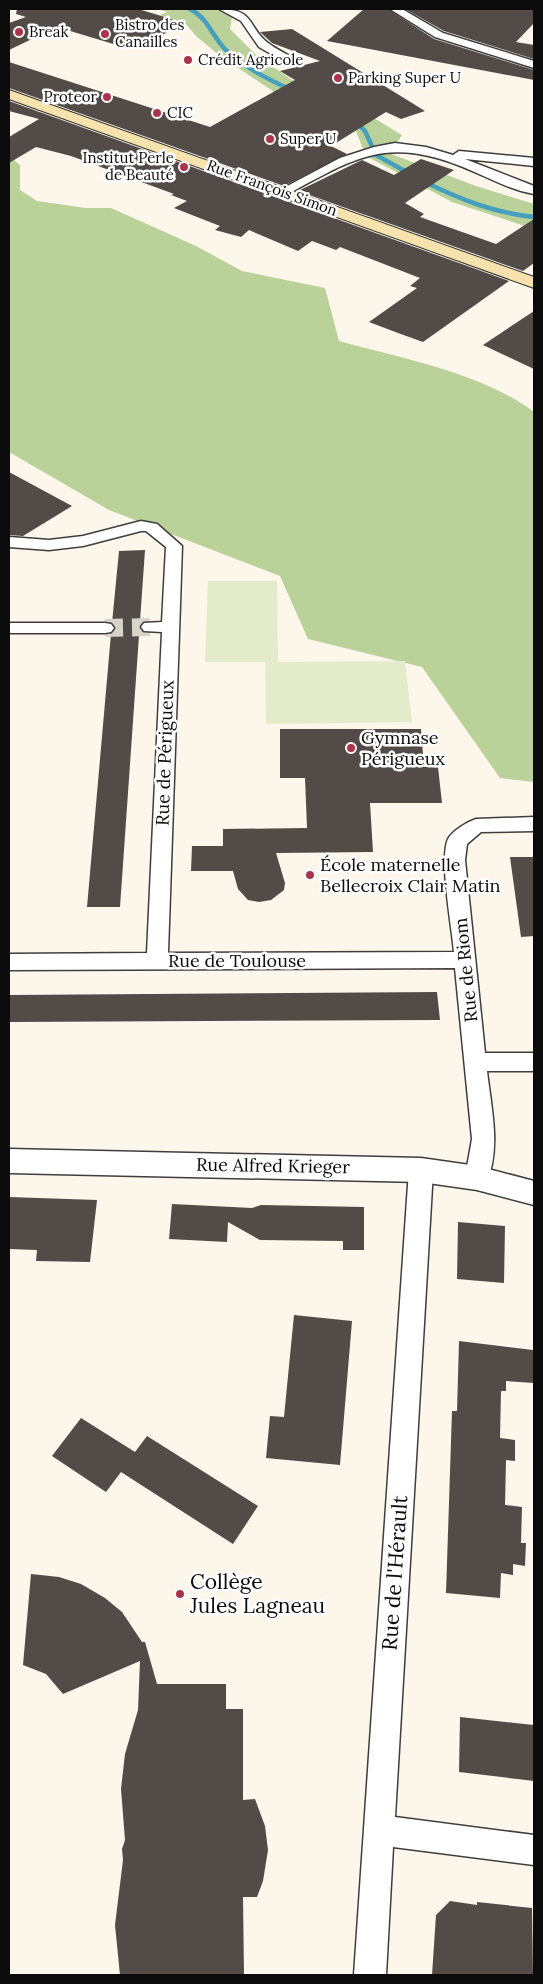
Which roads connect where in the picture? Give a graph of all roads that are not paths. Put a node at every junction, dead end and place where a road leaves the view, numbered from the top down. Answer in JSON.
{"nodes":[{"id":1,"x":224,"y":9,"type":"edge"},
{"id":2,"x":395,"y":9,"type":"edge"},
{"id":3,"x":289,"y":60,"type":"dead end"},
{"id":4,"x":534,"y":65,"type":"edge"},
{"id":5,"x":9,"y":94,"type":"edge"},
{"id":6,"x":444,"y":155,"type":"junction"},
{"id":7,"x":534,"y":162,"type":"edge"},
{"id":8,"x":534,"y":190,"type":"edge"},
{"id":9,"x":282,"y":192,"type":"junction"},
{"id":10,"x":534,"y":283,"type":"edge"},
{"id":11,"x":9,"y":542,"type":"edge"},
{"id":12,"x":150,"y":627,"type":"tunnel mouth"},
{"id":13,"x":171,"y":627,"type":"junction"},
{"id":14,"x":9,"y":628,"type":"edge"},
{"id":15,"x":105,"y":628,"type":"tunnel mouth"},
{"id":16,"x":534,"y":824,"type":"edge"},
{"id":17,"x":464,"y":960,"type":"junction"},
{"id":18,"x":157,"y":961,"type":"junction"},
{"id":19,"x":9,"y":962,"type":"edge"},
{"id":20,"x":475,"y":1062,"type":"junction"},
{"id":21,"x":534,"y":1062,"type":"edge"},
{"id":22,"x":9,"y":1161,"type":"edge"},
{"id":23,"x":421,"y":1170,"type":"junction"},
{"id":24,"x":477,"y":1178,"type":"junction"},
{"id":25,"x":534,"y":1193,"type":"edge"},
{"id":26,"x":379,"y":1830,"type":"junction"},
{"id":27,"x":534,"y":1850,"type":"edge"},
{"id":28,"x":370,"y":1975,"type":"edge"}],
"edges":[{"from":1,"to":3,"type":"street"},
{"from":2,"to":4,"type":"street"},
{"from":5,"to":9,"type":"main road","name":"Rue François Simon"},
{"from":6,"to":7,"type":"street"},
{"from":6,"to":8,"type":"street"},
{"from":6,"to":9,"type":"street"},
{"from":9,"to":10,"type":"main road","name":"Rue François Simon"},
{"from":11,"to":13,"type":"street","name":"Rue de Périgueux"},
{"from":12,"to":13,"type":"street"},
{"from":13,"to":18,"type":"street","name":"Rue de Périgueux"},
{"from":14,"to":15,"type":"street"},
{"from":16,"to":17,"type":"street","name":"Rue de Riom"},
{"from":17,"to":18,"type":"street","name":"Rue de Toulouse"},
{"from":17,"to":20,"type":"street","name":"Rue de Riom"},
{"from":18,"to":19,"type":"street","name":"Rue de Toulouse"},
{"from":20,"to":21,"type":"street"},
{"from":20,"to":24,"type":"street","name":"Rue de Riom"},
{"from":22,"to":23,"type":"street","name":"Rue Alfred Krieger"},
{"from":23,"to":24,"type":"street","name":"Rue Alfred Krieger"},
{"from":23,"to":26,"type":"street","name":"Rue de l'Hérault"},
{"from":24,"to":25,"type":"street","name":"Rue Alfred Krieger"},
{"from":26,"to":27,"type":"street"},
{"from":26,"to":28,"type":"street","name":"Rue de l'Hérault"}]}
